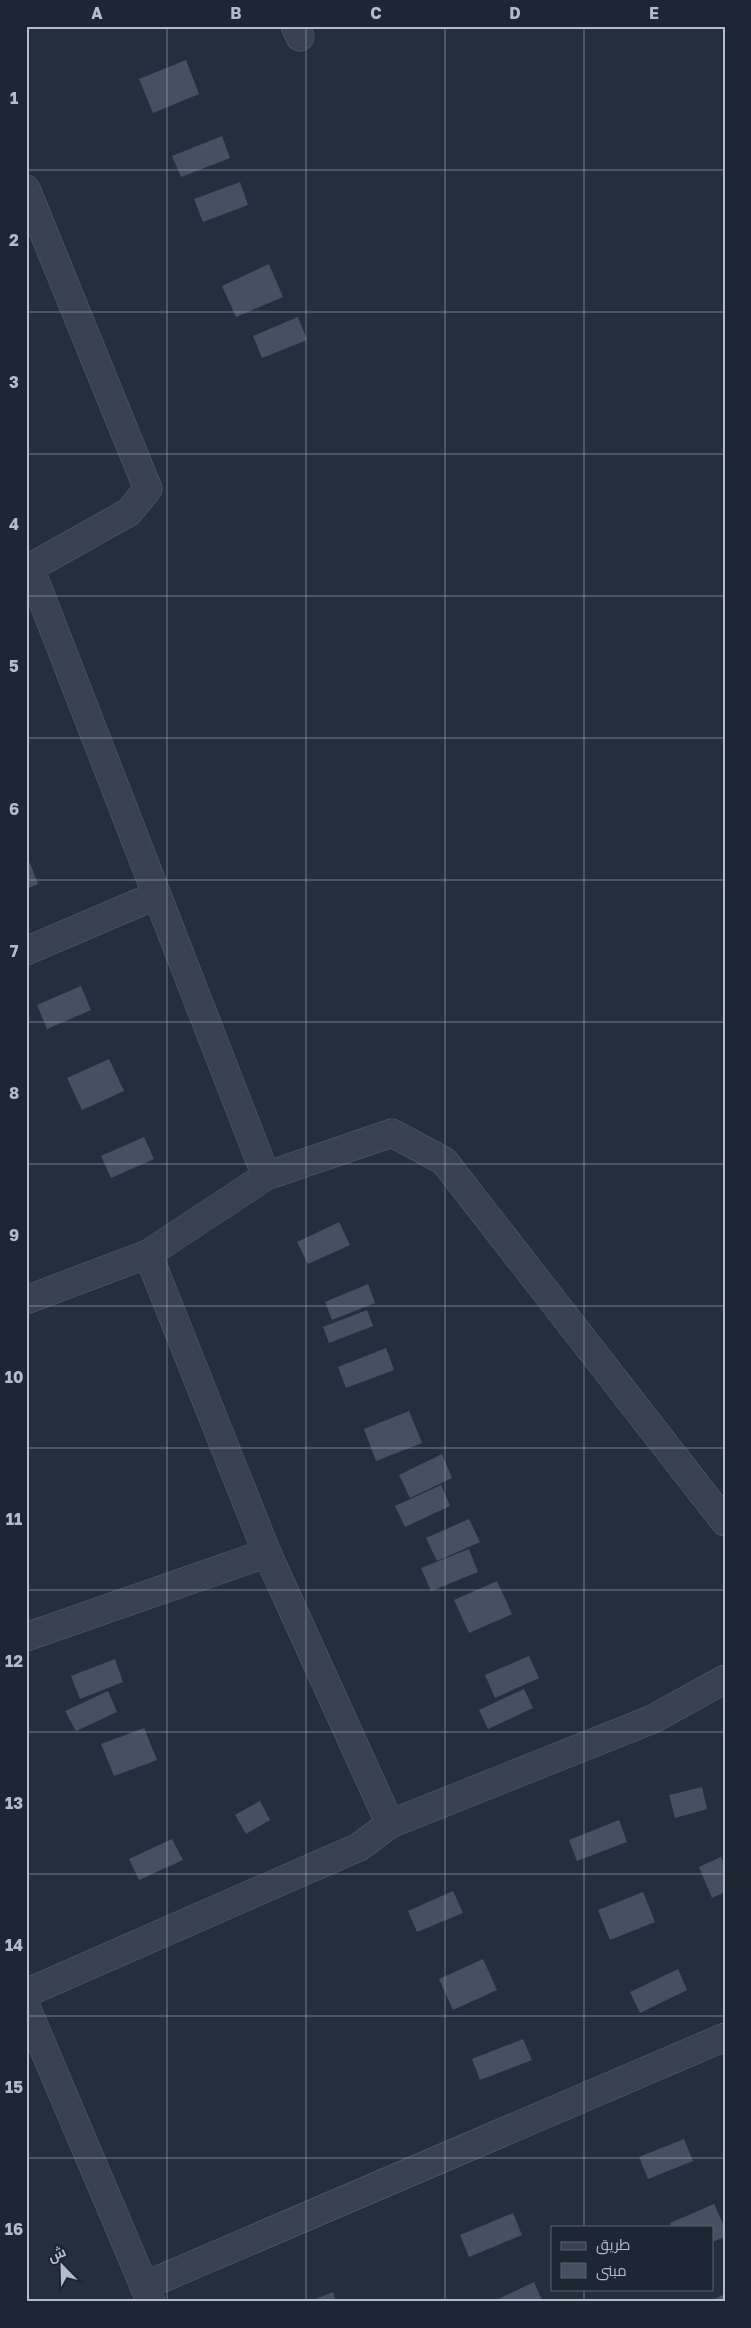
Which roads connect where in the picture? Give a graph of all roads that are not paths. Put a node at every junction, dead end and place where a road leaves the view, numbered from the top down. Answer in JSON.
{"nodes":[{"id":1,"x":26,"y":189,"type":"edge"},
{"id":2,"x":28,"y":569,"type":"edge"},
{"id":3,"x":157,"y":895,"type":"junction"},
{"id":4,"x":26,"y":951,"type":"edge"},
{"id":5,"x":266,"y":1176,"type":"junction"},
{"id":6,"x":148,"y":1254,"type":"junction"},
{"id":7,"x":26,"y":1300,"type":"edge"},
{"id":8,"x":725,"y":1522,"type":"edge"},
{"id":9,"x":267,"y":1553,"type":"junction"},
{"id":10,"x":26,"y":1637,"type":"edge"},
{"id":11,"x":725,"y":1679,"type":"edge"},
{"id":12,"x":390,"y":1824,"type":"junction"},
{"id":13,"x":26,"y":1993,"type":"edge"},
{"id":14,"x":26,"y":2007,"type":"edge"},
{"id":15,"x":725,"y":2037,"type":"edge"},
{"id":16,"x":148,"y":2294,"type":"edge"}],
"edges":[{"from":1,"to":2,"type":"street"},
{"from":2,"to":3,"type":"street"},
{"from":3,"to":4,"type":"street"},
{"from":3,"to":5,"type":"street"},
{"from":5,"to":6,"type":"street"},
{"from":5,"to":8,"type":"street"},
{"from":6,"to":7,"type":"street"},
{"from":6,"to":9,"type":"street"},
{"from":9,"to":10,"type":"street"},
{"from":9,"to":12,"type":"street"},
{"from":11,"to":12,"type":"street"},
{"from":12,"to":13,"type":"street"},
{"from":14,"to":16,"type":"street"},
{"from":15,"to":16,"type":"street"}]}
